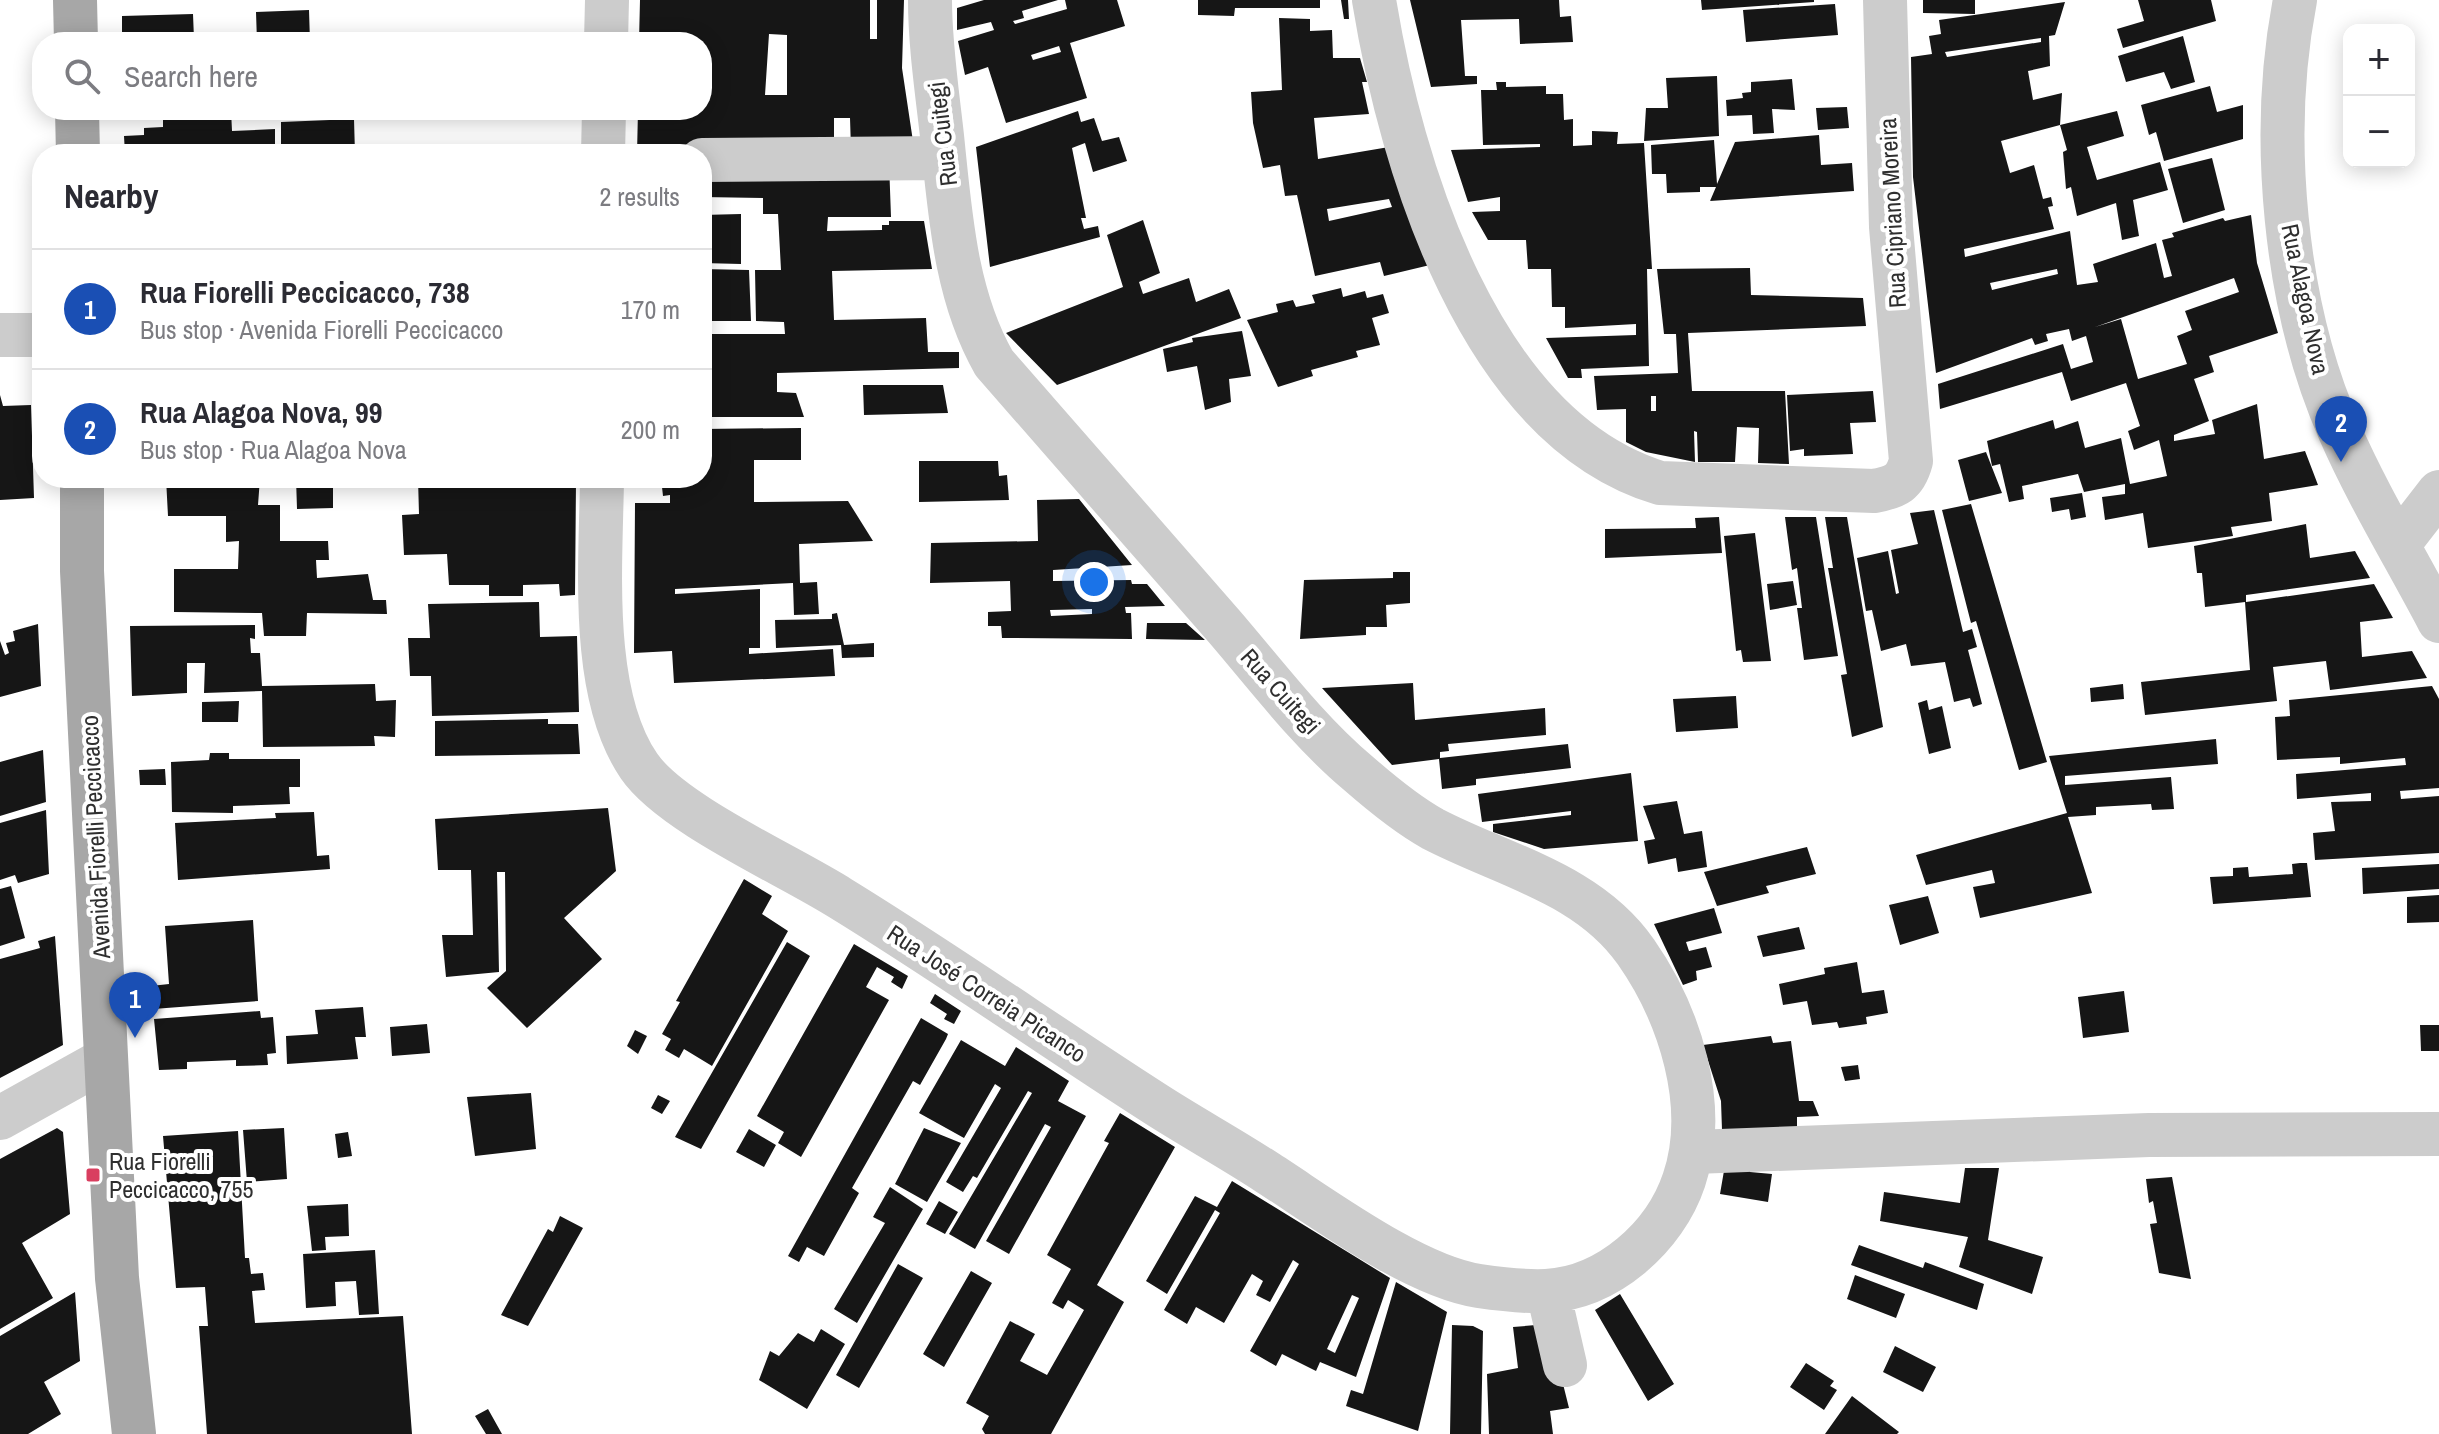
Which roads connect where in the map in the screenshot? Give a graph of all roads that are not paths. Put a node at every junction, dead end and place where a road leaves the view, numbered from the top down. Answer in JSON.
{"nodes":[{"id":1,"x":75,"y":0,"type":"edge"},
{"id":2,"x":607,"y":0,"type":"edge"},
{"id":3,"x":930,"y":0,"type":"edge"},
{"id":4,"x":1374,"y":0,"type":"edge"},
{"id":5,"x":1885,"y":0,"type":"edge"},
{"id":6,"x":2295,"y":0,"type":"edge"},
{"id":7,"x":76,"y":32,"type":"edge"},
{"id":8,"x":606,"y":32,"type":"edge"},
{"id":9,"x":77,"y":120,"type":"edge"},
{"id":10,"x":604,"y":120,"type":"edge"},
{"id":11,"x":78,"y":144,"type":"edge"},
{"id":12,"x":603,"y":144,"type":"edge"},
{"id":13,"x":944,"y":158,"type":"junction"},
{"id":14,"x":712,"y":160,"type":"edge"},
{"id":15,"x":0,"y":335,"type":"edge"},
{"id":16,"x":32,"y":335,"type":"edge"},
{"id":17,"x":82,"y":488,"type":"edge"},
{"id":18,"x":602,"y":488,"type":"edge"},
{"id":19,"x":2439,"y":492,"type":"edge"},
{"id":20,"x":2398,"y":545,"type":"junction"},
{"id":21,"x":2439,"y":621,"type":"edge"},
{"id":22,"x":106,"y":1059,"type":"junction"},
{"id":23,"x":0,"y":1118,"type":"edge"},
{"id":24,"x":2439,"y":1134,"type":"edge"},
{"id":25,"x":1694,"y":1152,"type":"junction"},
{"id":26,"x":1612,"y":1270,"type":"joint"},
{"id":27,"x":1548,"y":1291,"type":"junction"},
{"id":28,"x":1565,"y":1365,"type":"dead end"},
{"id":29,"x":134,"y":1434,"type":"edge"}],
"edges":[{"from":1,"to":7,"type":"main road"},
{"from":2,"to":8,"type":"street"},
{"from":3,"to":13,"type":"street","name":"Rua Cuitegi"},
{"from":4,"to":5,"type":"street","name":"Rua Cipriano Moreira"},
{"from":6,"to":20,"type":"street","name":"Rua Alagoa Nova"},
{"from":9,"to":11,"type":"main road"},
{"from":10,"to":12,"type":"street"},
{"from":13,"to":14,"type":"street"},
{"from":13,"to":25,"type":"street","name":"Rua Cuitegi"},
{"from":15,"to":16,"type":"street"},
{"from":17,"to":22,"type":"main road","name":"Avenida Fiorelli Peccicacco"},
{"from":18,"to":27,"type":"street","name":"Rua José Correia Picanco"},
{"from":19,"to":20,"type":"street"},
{"from":20,"to":21,"type":"street","name":"Rua Alagoa Nova"},
{"from":22,"to":23,"type":"street"},
{"from":22,"to":29,"type":"main road","name":"Avenida Fiorelli Peccicacco"},
{"from":24,"to":25,"type":"street"},
{"from":25,"to":26,"type":"street","name":"Rua Cuitegi"},
{"from":26,"to":27,"type":"street","name":"Rua José Correia Picanco"},
{"from":27,"to":28,"type":"street"}]}
